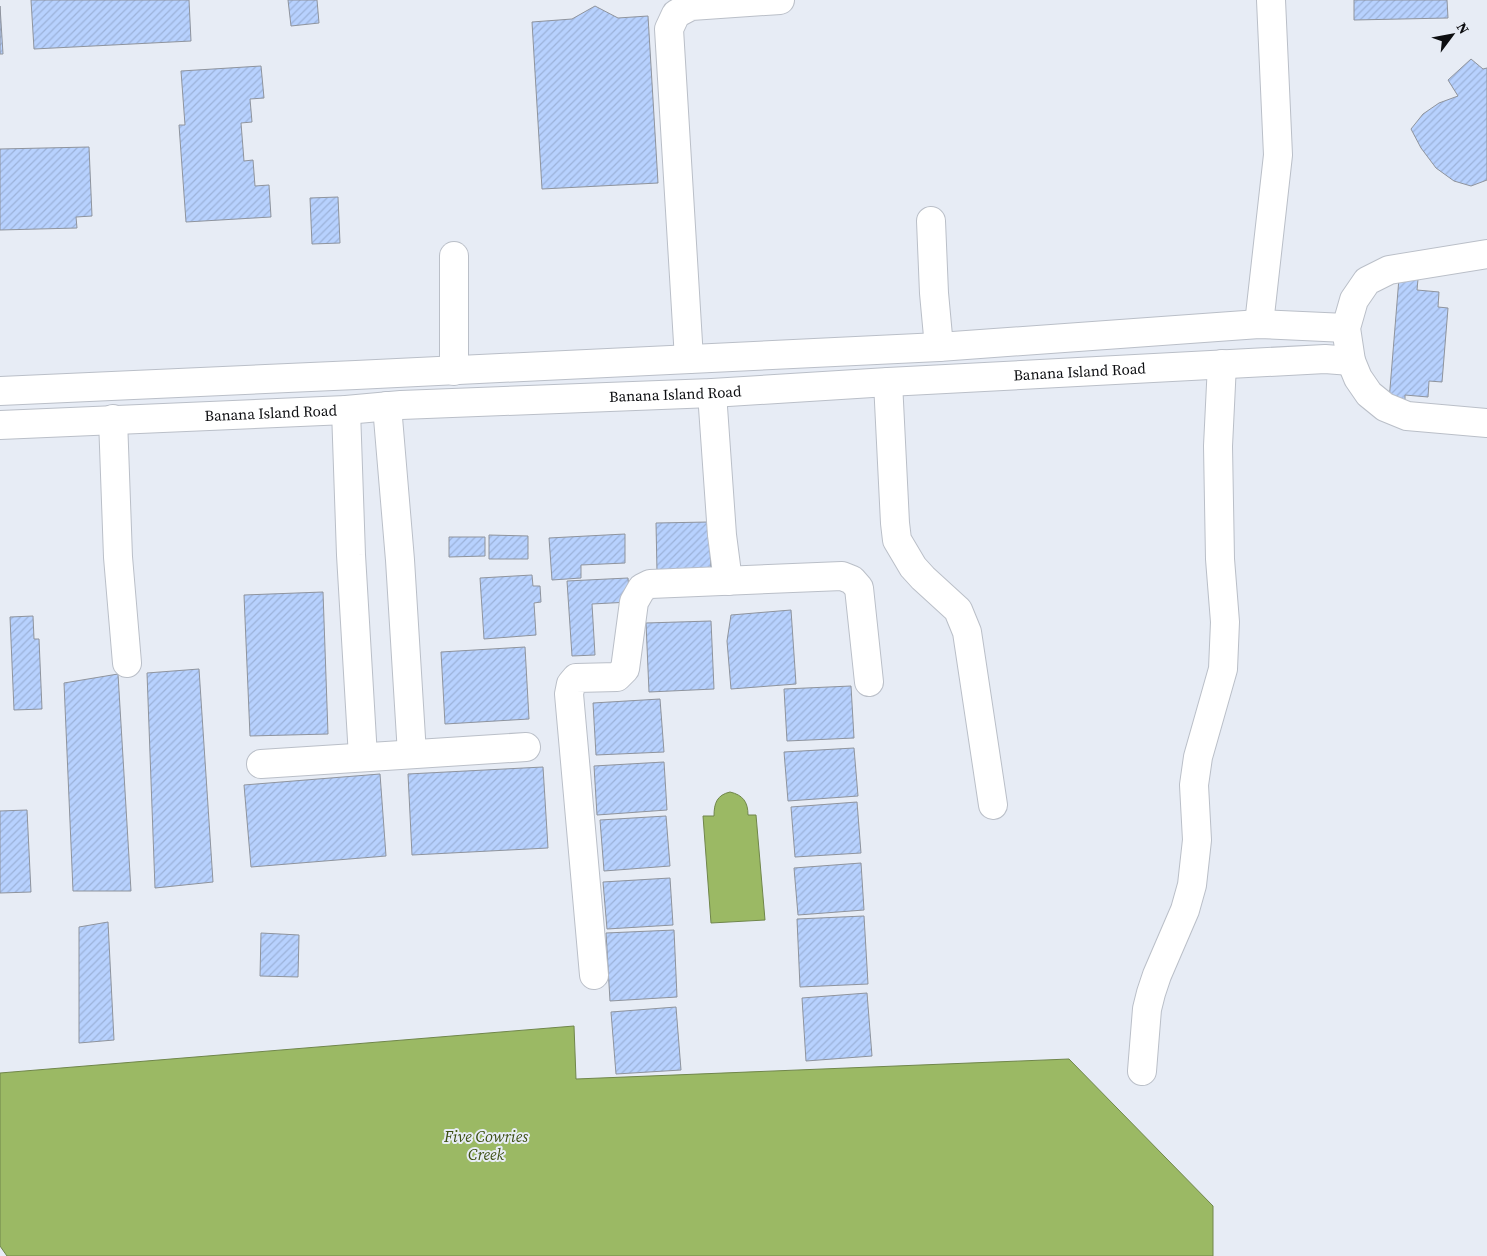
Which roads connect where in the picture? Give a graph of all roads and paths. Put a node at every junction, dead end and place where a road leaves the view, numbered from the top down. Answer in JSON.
{"nodes":[{"id":1,"x":780,"y":0,"type":"edge"},
{"id":2,"x":1272,"y":0,"type":"edge"},
{"id":3,"x":931,"y":221,"type":"dead end"},
{"id":4,"x":1487,"y":254,"type":"edge"},
{"id":5,"x":454,"y":256,"type":"dead end"},
{"id":6,"x":1258,"y":324,"type":"junction"},
{"id":7,"x":1346,"y":328,"type":"junction"},
{"id":8,"x":939,"y":347,"type":"junction"},
{"id":9,"x":689,"y":359,"type":"junction"},
{"id":10,"x":1351,"y":361,"type":"junction"},
{"id":11,"x":1222,"y":364,"type":"junction"},
{"id":12,"x":454,"y":370,"type":"junction"},
{"id":13,"x":888,"y":382,"type":"junction"},
{"id":14,"x":0,"y":391,"type":"edge"},
{"id":15,"x":712,"y":393,"type":"junction"},
{"id":16,"x":387,"y":406,"type":"junction"},
{"id":17,"x":346,"y":410,"type":"junction"},
{"id":18,"x":113,"y":419,"type":"junction"},
{"id":19,"x":1487,"y":423,"type":"edge"},
{"id":20,"x":0,"y":425,"type":"edge"},
{"id":21,"x":728,"y":581,"type":"junction"},
{"id":22,"x":127,"y":663,"type":"dead end"},
{"id":23,"x":869,"y":682,"type":"dead end"},
{"id":24,"x":526,"y":747,"type":"dead end"},
{"id":25,"x":412,"y":754,"type":"junction"},
{"id":26,"x":362,"y":758,"type":"junction"},
{"id":27,"x":260,"y":764,"type":"dead end"},
{"id":28,"x":993,"y":805,"type":"dead end"},
{"id":29,"x":594,"y":975,"type":"dead end"},
{"id":30,"x":1142,"y":1071,"type":"dead end"}],
"edges":[{"from":1,"to":9,"type":"street"},
{"from":2,"to":6,"type":"street"},
{"from":3,"to":8,"type":"street"},
{"from":4,"to":7,"type":"street"},
{"from":5,"to":12,"type":"street"},
{"from":6,"to":7,"type":"street"},
{"from":6,"to":8,"type":"street"},
{"from":7,"to":10,"type":"street"},
{"from":8,"to":9,"type":"street"},
{"from":9,"to":12,"type":"street"},
{"from":10,"to":11,"type":"street","name":"Banana Island Road"},
{"from":10,"to":19,"type":"street"},
{"from":11,"to":13,"type":"street","name":"Banana Island Road"},
{"from":11,"to":30,"type":"street"},
{"from":12,"to":14,"type":"street"},
{"from":13,"to":15,"type":"street","name":"Banana Island Road"},
{"from":13,"to":28,"type":"street"},
{"from":15,"to":16,"type":"street","name":"Banana Island Road"},
{"from":15,"to":21,"type":"street"},
{"from":16,"to":17,"type":"street","name":"Banana Island Road"},
{"from":16,"to":25,"type":"street"},
{"from":17,"to":18,"type":"street","name":"Banana Island Road"},
{"from":17,"to":26,"type":"street"},
{"from":18,"to":20,"type":"street","name":"Banana Island Road"},
{"from":18,"to":22,"type":"street"},
{"from":21,"to":23,"type":"street"},
{"from":21,"to":29,"type":"street"},
{"from":24,"to":25,"type":"street"},
{"from":25,"to":26,"type":"street"},
{"from":26,"to":27,"type":"street"}]}
